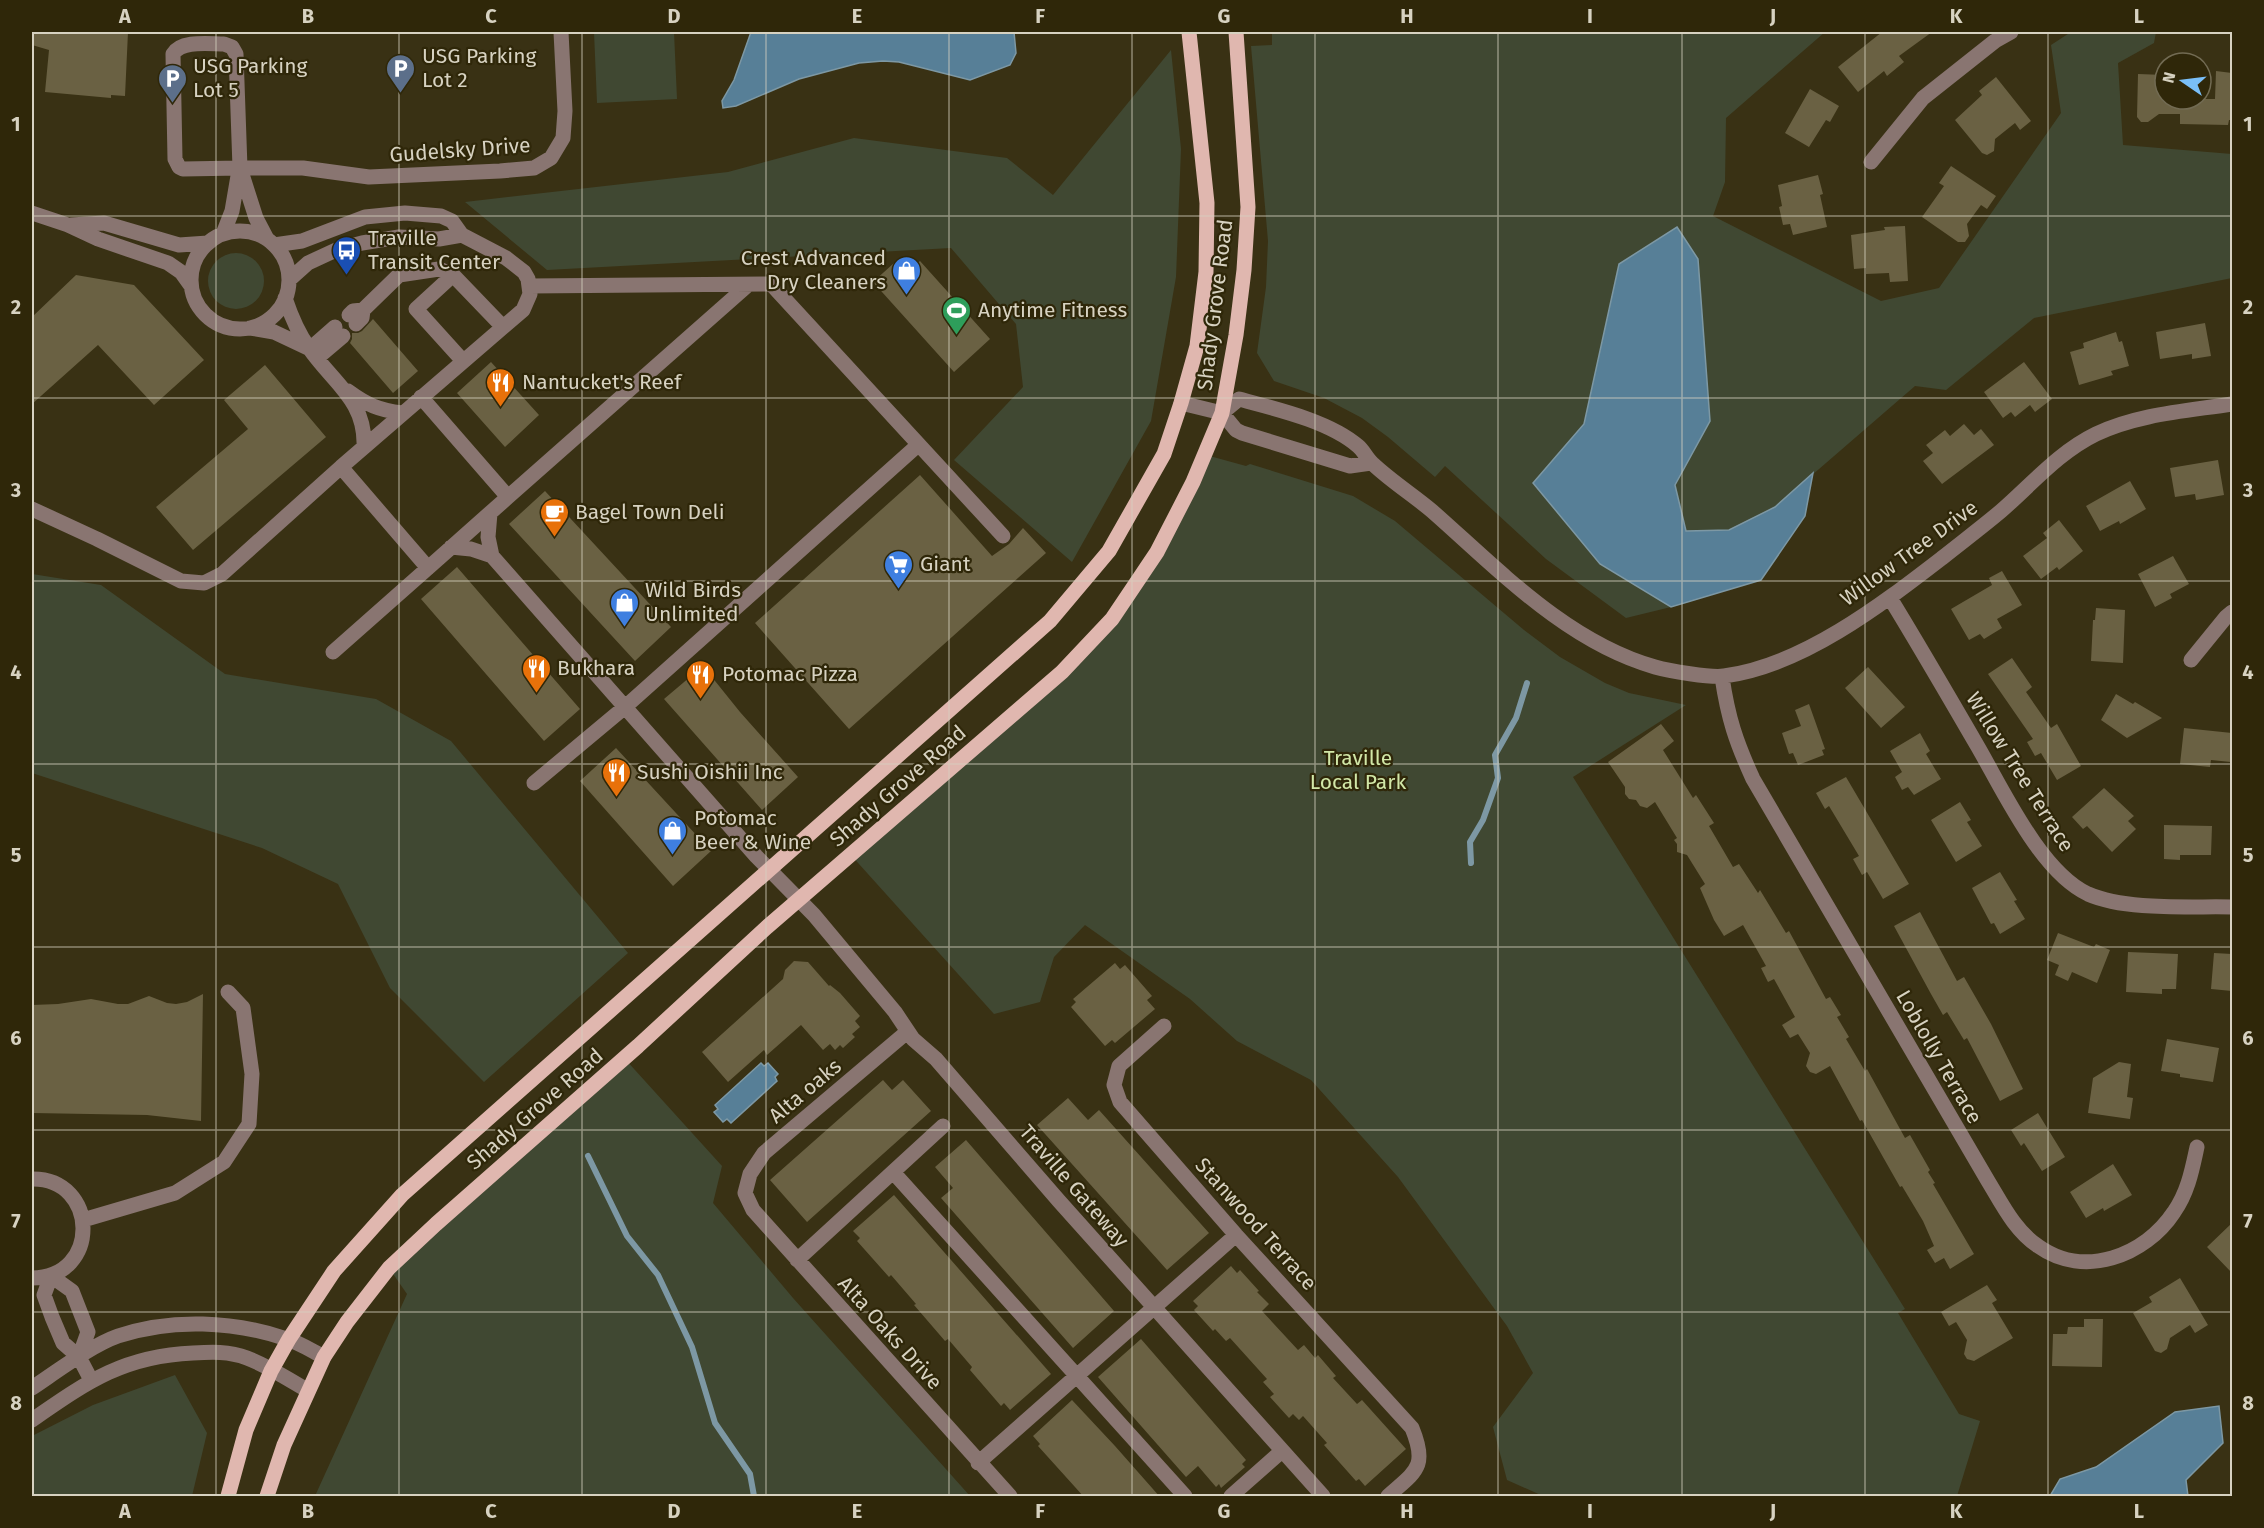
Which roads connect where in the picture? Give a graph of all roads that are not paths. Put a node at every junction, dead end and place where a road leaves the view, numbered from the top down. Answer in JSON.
{"nodes":[{"id":1,"x":561,"y":32,"type":"edge"},
{"id":2,"x":1189,"y":32,"type":"edge"},
{"id":3,"x":1236,"y":32,"type":"edge"},
{"id":4,"x":2011,"y":32,"type":"edge"},
{"id":5,"x":1871,"y":162,"type":"dead end"},
{"id":6,"x":240,"y":168,"type":"junction"},
{"id":7,"x":32,"y":213,"type":"edge"},
{"id":8,"x":68,"y":225,"type":"junction"},
{"id":9,"x":223,"y":234,"type":"junction"},
{"id":10,"x":462,"y":235,"type":"junction"},
{"id":11,"x":271,"y":242,"type":"junction"},
{"id":12,"x":208,"y":243,"type":"junction"},
{"id":13,"x":453,"y":275,"type":"junction"},
{"id":14,"x":289,"y":280,"type":"junction"},
{"id":15,"x":748,"y":285,"type":"junction"},
{"id":16,"x":191,"y":286,"type":"junction"},
{"id":17,"x":530,"y":286,"type":"junction"},
{"id":18,"x":285,"y":298,"type":"junction"},
{"id":19,"x":356,"y":316,"type":"dead end"},
{"id":20,"x":503,"y":327,"type":"junction"},
{"id":21,"x":250,"y":328,"type":"junction"},
{"id":22,"x":339,"y":331,"type":"dead end"},
{"id":23,"x":313,"y":353,"type":"junction"},
{"id":24,"x":463,"y":361,"type":"junction"},
{"id":25,"x":345,"y":390,"type":"junction"},
{"id":26,"x":421,"y":397,"type":"junction"},
{"id":27,"x":1181,"y":403,"type":"junction"},
{"id":28,"x":2232,"y":404,"type":"edge"},
{"id":29,"x":402,"y":413,"type":"junction"},
{"id":30,"x":1222,"y":413,"type":"junction"},
{"id":31,"x":918,"y":445,"type":"junction"},
{"id":32,"x":363,"y":447,"type":"junction"},
{"id":33,"x":1371,"y":463,"type":"junction"},
{"id":34,"x":341,"y":467,"type":"junction"},
{"id":35,"x":508,"y":497,"type":"junction"},
{"id":36,"x":32,"y":509,"type":"edge"},
{"id":37,"x":490,"y":513,"type":"junction"},
{"id":38,"x":1003,"y":536,"type":"dead end"},
{"id":39,"x":451,"y":547,"type":"junction"},
{"id":40,"x":492,"y":556,"type":"junction"},
{"id":41,"x":428,"y":568,"type":"junction"},
{"id":42,"x":1890,"y":598,"type":"junction"},
{"id":43,"x":2232,"y":612,"type":"edge"},
{"id":44,"x":333,"y":652,"type":"dead end"},
{"id":45,"x":2191,"y":660,"type":"dead end"},
{"id":46,"x":1722,"y":677,"type":"junction"},
{"id":47,"x":625,"y":707,"type":"junction"},
{"id":48,"x":534,"y":783,"type":"dead end"},
{"id":49,"x":770,"y":870,"type":"junction"},
{"id":50,"x":799,"y":899,"type":"junction"},
{"id":51,"x":2232,"y":908,"type":"edge"},
{"id":52,"x":228,"y":992,"type":"dead end"},
{"id":53,"x":1164,"y":1026,"type":"dead end"},
{"id":54,"x":908,"y":1032,"type":"junction"},
{"id":55,"x":943,"y":1126,"type":"dead end"},
{"id":56,"x":2197,"y":1147,"type":"dead end"},
{"id":57,"x":893,"y":1172,"type":"junction"},
{"id":58,"x":32,"y":1179,"type":"edge"},
{"id":59,"x":745,"y":1193,"type":"joint"},
{"id":60,"x":83,"y":1220,"type":"junction"},
{"id":61,"x":1236,"y":1236,"type":"junction"},
{"id":62,"x":797,"y":1260,"type":"junction"},
{"id":63,"x":51,"y":1276,"type":"junction"},
{"id":64,"x":32,"y":1278,"type":"edge"},
{"id":65,"x":1155,"y":1308,"type":"junction"},
{"id":66,"x":289,"y":1339,"type":"junction"},
{"id":67,"x":79,"y":1357,"type":"junction"},
{"id":68,"x":324,"y":1357,"type":"junction"},
{"id":69,"x":271,"y":1371,"type":"junction"},
{"id":70,"x":1077,"y":1377,"type":"junction"},
{"id":71,"x":91,"y":1380,"type":"junction"},
{"id":72,"x":32,"y":1388,"type":"edge"},
{"id":73,"x":307,"y":1390,"type":"junction"},
{"id":74,"x":32,"y":1420,"type":"edge"},
{"id":75,"x":1282,"y":1451,"type":"junction"},
{"id":76,"x":978,"y":1463,"type":"junction"},
{"id":77,"x":228,"y":1497,"type":"edge"},
{"id":78,"x":267,"y":1497,"type":"edge"},
{"id":79,"x":1010,"y":1497,"type":"edge"},
{"id":80,"x":1185,"y":1497,"type":"edge"},
{"id":81,"x":1231,"y":1497,"type":"edge"},
{"id":82,"x":1323,"y":1497,"type":"edge"},
{"id":83,"x":1388,"y":1497,"type":"edge"}],
"edges":[{"from":1,"to":6,"type":"street","name":"Gudelsky Drive"},
{"from":2,"to":27,"type":"main road","name":"Shady Grove Road"},
{"from":3,"to":30,"type":"main road","name":"Shady Grove Road"},
{"from":4,"to":5,"type":"street"},
{"from":6,"to":6,"type":"street","name":"Gudelsky Drive"},
{"from":6,"to":9,"type":"street"},
{"from":6,"to":11,"type":"street"},
{"from":7,"to":8,"type":"street"},
{"from":8,"to":12,"type":"street"},
{"from":8,"to":16,"type":"street"},
{"from":9,"to":11,"type":"street"},
{"from":9,"to":12,"type":"street"},
{"from":10,"to":11,"type":"street"},
{"from":10,"to":14,"type":"street"},
{"from":10,"to":17,"type":"street"},
{"from":11,"to":14,"type":"street"},
{"from":12,"to":16,"type":"street"},
{"from":13,"to":19,"type":"street"},
{"from":13,"to":20,"type":"street"},
{"from":13,"to":24,"type":"street"},
{"from":14,"to":18,"type":"street"},
{"from":15,"to":17,"type":"street"},
{"from":15,"to":31,"type":"street"},
{"from":15,"to":35,"type":"street"},
{"from":16,"to":21,"type":"street"},
{"from":17,"to":20,"type":"street"},
{"from":18,"to":21,"type":"street"},
{"from":18,"to":23,"type":"street"},
{"from":20,"to":24,"type":"street"},
{"from":21,"to":23,"type":"street"},
{"from":22,"to":23,"type":"street"},
{"from":23,"to":25,"type":"street"},
{"from":24,"to":26,"type":"street"},
{"from":25,"to":29,"type":"street"},
{"from":25,"to":32,"type":"street"},
{"from":26,"to":29,"type":"street"},
{"from":26,"to":35,"type":"street"},
{"from":27,"to":30,"type":"street"},
{"from":27,"to":49,"type":"main road","name":"Shady Grove Road"},
{"from":28,"to":42,"type":"street","name":"Willow Tree Drive"},
{"from":29,"to":32,"type":"street"},
{"from":30,"to":33,"type":"street"},
{"from":30,"to":33,"type":"street","name":"Willow Tree Drive"},
{"from":30,"to":50,"type":"main road","name":"Shady Grove Road"},
{"from":31,"to":38,"type":"street"},
{"from":31,"to":47,"type":"street"},
{"from":32,"to":34,"type":"street"},
{"from":33,"to":46,"type":"street","name":"Willow Tree Drive"},
{"from":34,"to":36,"type":"street"},
{"from":34,"to":41,"type":"street"},
{"from":35,"to":37,"type":"street"},
{"from":37,"to":39,"type":"street"},
{"from":37,"to":40,"type":"street"},
{"from":39,"to":40,"type":"street"},
{"from":39,"to":41,"type":"street"},
{"from":40,"to":47,"type":"street","name":"Traville Gateway"},
{"from":41,"to":44,"type":"street"},
{"from":42,"to":46,"type":"street","name":"Willow Tree Drive"},
{"from":42,"to":51,"type":"street","name":"Willow Tree Terrace"},
{"from":43,"to":45,"type":"street"},
{"from":46,"to":56,"type":"street","name":"Loblolly Terrace"},
{"from":47,"to":48,"type":"street"},
{"from":47,"to":49,"type":"street","name":"Traville Gateway"},
{"from":49,"to":50,"type":"street","name":"Traville Gateway"},
{"from":49,"to":66,"type":"main road","name":"Shady Grove Road"},
{"from":50,"to":54,"type":"street","name":"Traville Gateway"},
{"from":50,"to":68,"type":"main road","name":"Shady Grove Road"},
{"from":52,"to":60,"type":"street"},
{"from":53,"to":61,"type":"street","name":"Stanwood Terrace"},
{"from":54,"to":59,"type":"street","name":"Alta oaks"},
{"from":54,"to":65,"type":"street","name":"Traville Gateway"},
{"from":55,"to":57,"type":"street"},
{"from":57,"to":62,"type":"street"},
{"from":57,"to":70,"type":"street"},
{"from":58,"to":60,"type":"street"},
{"from":59,"to":62,"type":"street","name":"Alta Oaks Drive"},
{"from":60,"to":63,"type":"street"},
{"from":61,"to":65,"type":"street"},
{"from":61,"to":83,"type":"street","name":"Stanwood Terrace"},
{"from":62,"to":76,"type":"street","name":"Alta Oaks Drive"},
{"from":63,"to":64,"type":"street"},
{"from":63,"to":67,"type":"street"},
{"from":63,"to":67,"type":"street"},
{"from":65,"to":70,"type":"street"},
{"from":65,"to":75,"type":"street","name":"Traville Gateway"},
{"from":66,"to":67,"type":"street"},
{"from":66,"to":68,"type":"street"},
{"from":66,"to":69,"type":"main road","name":"Shady Grove Road"},
{"from":67,"to":71,"type":"street"},
{"from":67,"to":72,"type":"street"},
{"from":68,"to":73,"type":"main road","name":"Shady Grove Road"},
{"from":69,"to":71,"type":"street"},
{"from":69,"to":73,"type":"street"},
{"from":69,"to":77,"type":"main road","name":"Shady Grove Road"},
{"from":70,"to":76,"type":"street"},
{"from":70,"to":80,"type":"street"},
{"from":71,"to":74,"type":"street"},
{"from":73,"to":78,"type":"main road","name":"Shady Grove Road"},
{"from":75,"to":81,"type":"street"},
{"from":75,"to":82,"type":"street","name":"Traville Gateway"},
{"from":76,"to":79,"type":"street","name":"Alta Oaks Drive"}]}
